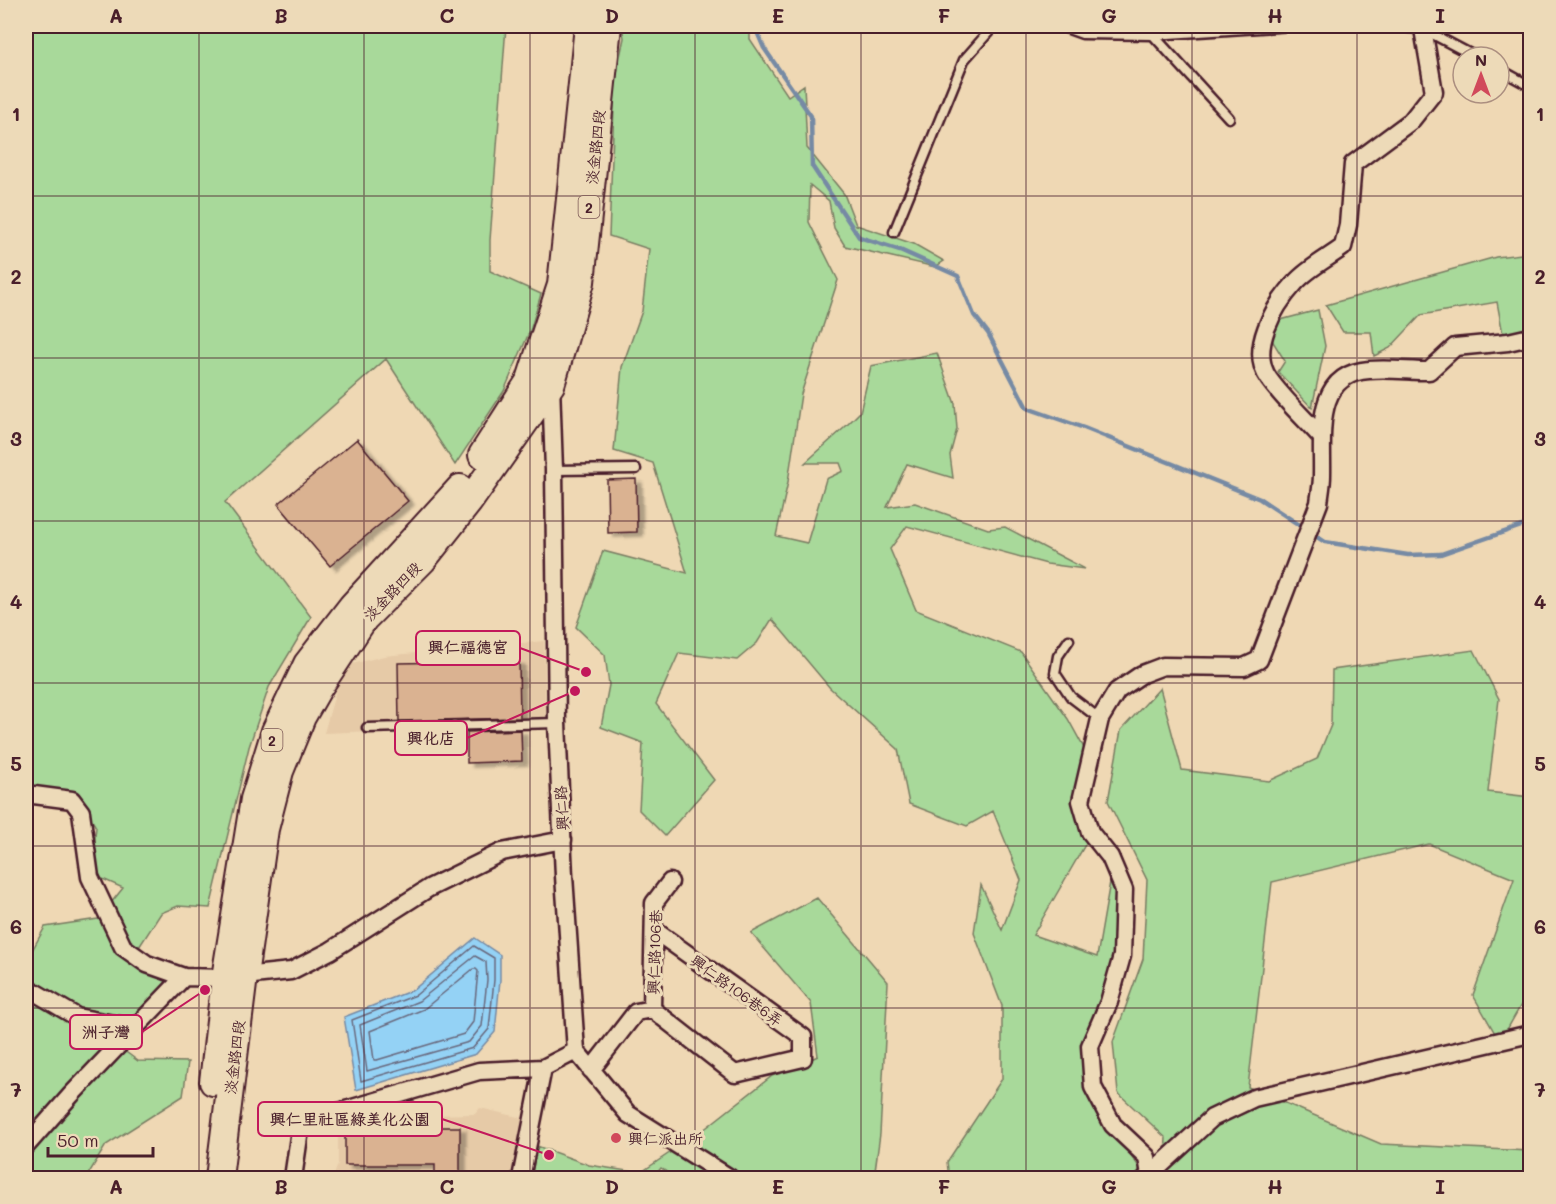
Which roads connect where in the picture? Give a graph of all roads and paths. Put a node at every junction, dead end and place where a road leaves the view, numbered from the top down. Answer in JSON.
{"nodes":[{"id":1,"x":588,"y":26,"type":"edge"},
{"id":2,"x":609,"y":26,"type":"edge"},
{"id":3,"x":994,"y":26,"type":"edge"},
{"id":4,"x":1060,"y":26,"type":"edge"},
{"id":5,"x":1292,"y":26,"type":"edge"},
{"id":6,"x":1390,"y":26,"type":"edge"},
{"id":7,"x":1423,"y":29,"type":"junction"},
{"id":8,"x":1153,"y":35,"type":"junction"},
{"id":9,"x":1453,"y":45,"type":"edge"},
{"id":10,"x":1511,"y":76,"type":"edge"},
{"id":11,"x":1530,"y":86,"type":"edge"},
{"id":12,"x":1229,"y":118,"type":"dead end"},
{"id":13,"x":894,"y":232,"type":"dead end"},
{"id":14,"x":1530,"y":337,"type":"edge"},
{"id":15,"x":541,"y":383,"type":"junction"},
{"id":16,"x":1322,"y":438,"type":"junction"},
{"id":17,"x":636,"y":469,"type":"dead end"},
{"id":18,"x":554,"y":470,"type":"junction"},
{"id":19,"x":1069,"y":640,"type":"dead end"},
{"id":20,"x":1100,"y":719,"type":"junction"},
{"id":21,"x":557,"y":723,"type":"junction"},
{"id":22,"x":367,"y":728,"type":"dead end"},
{"id":23,"x":26,"y":796,"type":"edge"},
{"id":24,"x":563,"y":840,"type":"junction"},
{"id":25,"x":670,"y":882,"type":"dead end"},
{"id":26,"x":654,"y":930,"type":"junction"},
{"id":27,"x":184,"y":977,"type":"junction"},
{"id":28,"x":234,"y":977,"type":"junction"},
{"id":29,"x":26,"y":987,"type":"edge"},
{"id":30,"x":652,"y":1009,"type":"junction"},
{"id":31,"x":135,"y":1028,"type":"junction"},
{"id":32,"x":1530,"y":1034,"type":"edge"},
{"id":33,"x":576,"y":1051,"type":"junction"},
{"id":34,"x":543,"y":1068,"type":"junction"},
{"id":35,"x":591,"y":1070,"type":"junction"},
{"id":36,"x":26,"y":1146,"type":"edge"},
{"id":37,"x":1148,"y":1177,"type":"edge"},
{"id":38,"x":202,"y":1179,"type":"edge"},
{"id":39,"x":219,"y":1179,"type":"edge"},
{"id":40,"x":293,"y":1179,"type":"edge"},
{"id":41,"x":521,"y":1179,"type":"edge"},
{"id":42,"x":730,"y":1179,"type":"edge"}],
"edges":[{"from":1,"to":15,"type":"main road","name":"淡金路四段","number":"2"},
{"from":2,"to":15,"type":"main road","name":"淡金路四段","number":"2"},
{"from":3,"to":13,"type":"lane"},
{"from":4,"to":8,"type":"lane"},
{"from":5,"to":8,"type":"lane"},
{"from":6,"to":7,"type":"lane"},
{"from":7,"to":9,"type":"lane"},
{"from":7,"to":16,"type":"street"},
{"from":8,"to":12,"type":"lane"},
{"from":10,"to":11,"type":"lane"},
{"from":14,"to":16,"type":"street"},
{"from":15,"to":18,"type":"street","name":"興仁路"},
{"from":15,"to":28,"type":"main road","name":"淡金路四段","number":"2"},
{"from":16,"to":20,"type":"street"},
{"from":17,"to":18,"type":"lane"},
{"from":18,"to":21,"type":"street","name":"興仁路"},
{"from":19,"to":20,"type":"lane"},
{"from":20,"to":37,"type":"street"},
{"from":21,"to":22,"type":"lane"},
{"from":21,"to":24,"type":"street","name":"興仁路"},
{"from":23,"to":27,"type":"street"},
{"from":24,"to":28,"type":"street"},
{"from":24,"to":33,"type":"street","name":"興仁路"},
{"from":25,"to":26,"type":"street","name":"興仁路106巷"},
{"from":26,"to":30,"type":"street","name":"興仁路106巷"},
{"from":26,"to":30,"type":"street","name":"興仁路106巷6弄"},
{"from":27,"to":28,"type":"street"},
{"from":27,"to":31,"type":"street"},
{"from":28,"to":38,"type":"main road","name":"淡金路四段","number":"2"},
{"from":28,"to":39,"type":"main road","name":"淡金路四段","number":"2"},
{"from":29,"to":31,"type":"street"},
{"from":30,"to":35,"type":"street","name":"興仁路106巷"},
{"from":31,"to":36,"type":"street"},
{"from":32,"to":37,"type":"street"},
{"from":33,"to":34,"type":"street"},
{"from":33,"to":35,"type":"street"},
{"from":34,"to":40,"type":"street"},
{"from":34,"to":41,"type":"street"},
{"from":35,"to":42,"type":"street"}]}
